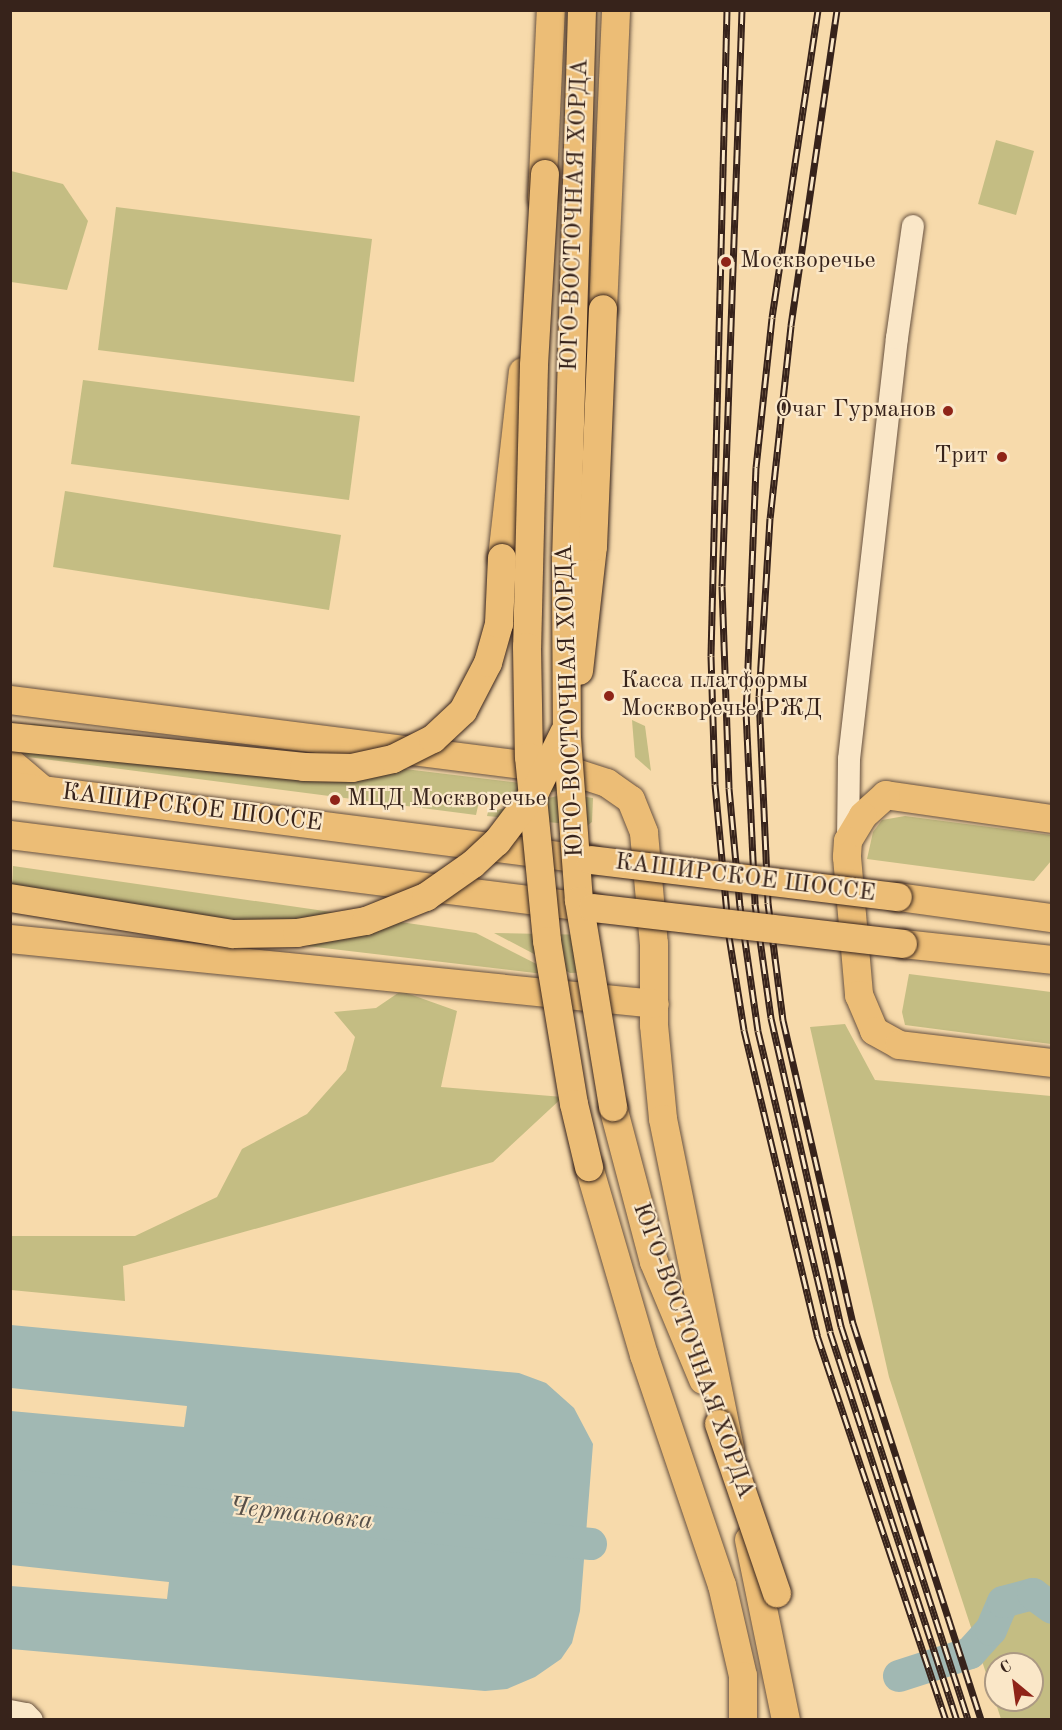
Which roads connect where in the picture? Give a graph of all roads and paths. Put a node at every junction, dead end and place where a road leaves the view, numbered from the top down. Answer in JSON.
{"nodes":[{"id":1,"x":551,"y":10,"type":"edge"},
{"id":2,"x":582,"y":10,"type":"edge"},
{"id":3,"x":616,"y":10,"type":"edge"},
{"id":4,"x":545,"y":174,"type":"junction"},
{"id":5,"x":913,"y":226,"type":"dead end"},
{"id":6,"x":10,"y":700,"type":"edge"},
{"id":7,"x":57,"y":707,"type":"junction"},
{"id":8,"x":10,"y":719,"type":"edge"},
{"id":9,"x":10,"y":737,"type":"edge"},
{"id":10,"x":10,"y":762,"type":"edge"},
{"id":11,"x":10,"y":786,"type":"edge"},
{"id":12,"x":42,"y":789,"type":"junction"},
{"id":13,"x":1052,"y":819,"type":"edge"},
{"id":14,"x":10,"y":835,"type":"edge"},
{"id":15,"x":42,"y":839,"type":"junction"},
{"id":16,"x":848,"y":841,"type":"junction"},
{"id":17,"x":10,"y":850,"type":"edge"},
{"id":18,"x":10,"y":898,"type":"edge"},
{"id":19,"x":1052,"y":918,"type":"edge"},
{"id":20,"x":10,"y":932,"type":"edge"},
{"id":21,"x":10,"y":939,"type":"edge"},
{"id":22,"x":42,"y":943,"type":"junction"},
{"id":23,"x":1048,"y":962,"type":"edge"},
{"id":24,"x":655,"y":1004,"type":"junction"},
{"id":25,"x":1051,"y":1062,"type":"edge"},
{"id":26,"x":10,"y":1711,"type":"edge"},
{"id":27,"x":32,"y":1719,"type":"edge"},
{"id":28,"x":743,"y":1719,"type":"edge"},
{"id":29,"x":786,"y":1719,"type":"edge"},
{"id":30,"x":796,"y":1719,"type":"edge"}],
"edges":[{"from":1,"to":4,"type":"main road","name":"ЮГО-ВОСТОЧНАЯ ХОРДА"},
{"from":2,"to":30,"type":"main road","name":"ЮГО-ВОСТОЧНАЯ ХОРДА","bridge":true},
{"from":3,"to":18,"type":"main road","bridge":true},
{"from":4,"to":9,"type":"main road","bridge":true},
{"from":4,"to":28,"type":"main road","name":"ЮГО-ВОСТОЧНАЯ ХОРДА","bridge":true},
{"from":5,"to":16,"type":"street"},
{"from":6,"to":7,"type":"main road"},
{"from":7,"to":8,"type":"main road"},
{"from":7,"to":24,"type":"main road"},
{"from":10,"to":12,"type":"main road"},
{"from":11,"to":12,"type":"main road","name":"КАШИРСКОЕ ШОССЕ"},
{"from":12,"to":19,"type":"main road","name":"КАШИРСКОЕ ШОССЕ","bridge":true},
{"from":13,"to":16,"type":"main road"},
{"from":14,"to":15,"type":"main road","name":"КАШИРСКОЕ ШОССЕ"},
{"from":15,"to":17,"type":"main road"},
{"from":15,"to":23,"type":"main road","name":"КАШИРСКОЕ ШОССЕ","bridge":true},
{"from":16,"to":25,"type":"main road"},
{"from":20,"to":22,"type":"main road"},
{"from":21,"to":22,"type":"main road"},
{"from":22,"to":24,"type":"main road"},
{"from":24,"to":29,"type":"main road"},
{"from":26,"to":27,"type":"street"}]}
